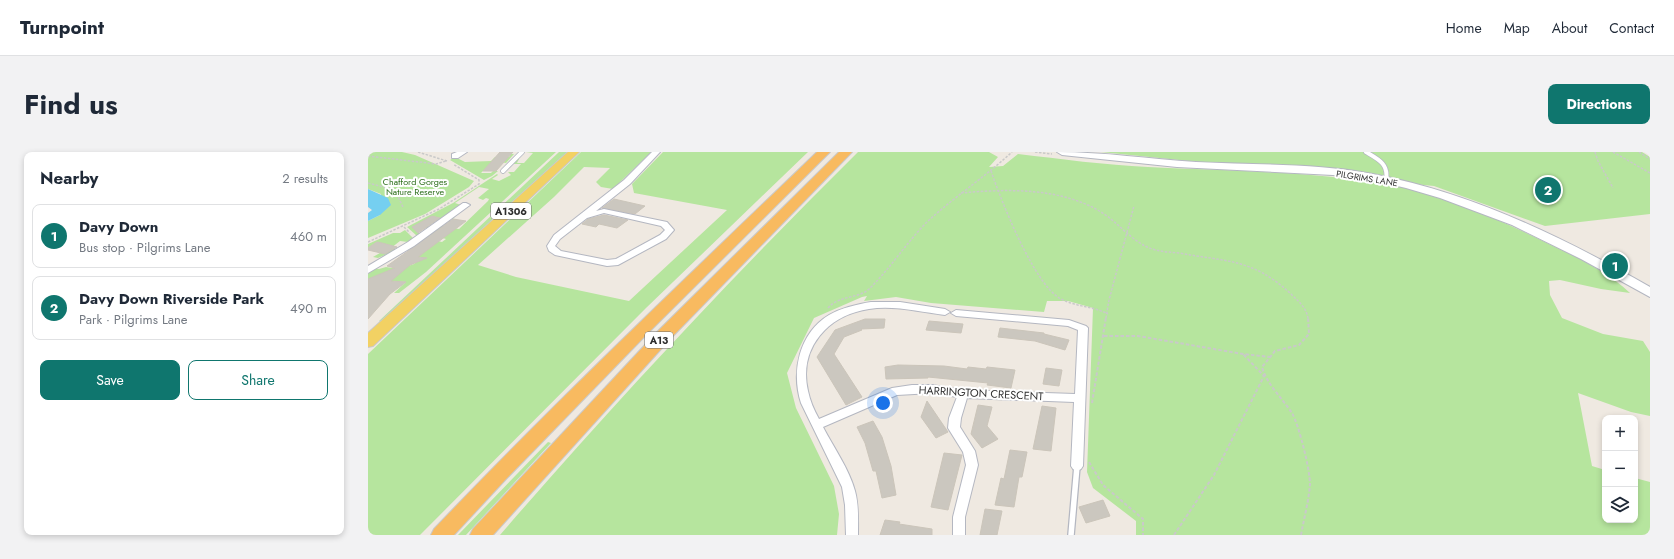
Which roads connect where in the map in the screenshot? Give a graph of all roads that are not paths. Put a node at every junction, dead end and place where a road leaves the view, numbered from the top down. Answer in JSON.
{"nodes":[{"id":1,"x":463,"y":152,"type":"edge"},
{"id":2,"x":522,"y":152,"type":"edge"},
{"id":3,"x":574,"y":152,"type":"edge"},
{"id":4,"x":656,"y":152,"type":"edge"},
{"id":5,"x":824,"y":152,"type":"edge"},
{"id":6,"x":846,"y":152,"type":"edge"},
{"id":7,"x":1062,"y":152,"type":"edge"},
{"id":8,"x":1366,"y":152,"type":"edge"},
{"id":9,"x":455,"y":156,"type":"dead end"},
{"id":10,"x":503,"y":171,"type":"dead end"},
{"id":11,"x":1386,"y":180,"type":"junction"},
{"id":12,"x":604,"y":200,"type":"junction"},
{"id":13,"x":466,"y":205,"type":"dead end"},
{"id":14,"x":604,"y":211,"type":"junction"},
{"id":15,"x":455,"y":212,"type":"junction"},
{"id":16,"x":467,"y":214,"type":"dead end"},
{"id":17,"x":584,"y":216,"type":"junction"},
{"id":18,"x":368,"y":270,"type":"edge"},
{"id":19,"x":1650,"y":293,"type":"edge"},
{"id":20,"x":368,"y":342,"type":"edge"},
{"id":21,"x":964,"y":394,"type":"junction"},
{"id":22,"x":1080,"y":398,"type":"junction"},
{"id":23,"x":817,"y":426,"type":"junction"},
{"id":24,"x":1077,"y":466,"type":"joint"},
{"id":25,"x":441,"y":535,"type":"edge"},
{"id":26,"x":480,"y":535,"type":"edge"},
{"id":27,"x":852,"y":535,"type":"edge"},
{"id":28,"x":959,"y":535,"type":"edge"},
{"id":29,"x":1071,"y":535,"type":"edge"}],
"edges":[{"from":1,"to":9,"type":"street"},
{"from":2,"to":10,"type":"lane"},
{"from":3,"to":20,"type":"main road","number":"A1306"},
{"from":4,"to":12,"type":"street"},
{"from":5,"to":25,"type":"highway","number":"A13"},
{"from":6,"to":26,"type":"highway","number":"A13"},
{"from":7,"to":11,"type":"main road","name":"PILGRIMS LANE"},
{"from":8,"to":11,"type":"lane"},
{"from":11,"to":19,"type":"main road","name":"PILGRIMS LANE"},
{"from":12,"to":14,"type":"street"},
{"from":12,"to":17,"type":"street"},
{"from":13,"to":15,"type":"street"},
{"from":14,"to":17,"type":"street"},
{"from":14,"to":17,"type":"street"},
{"from":15,"to":16,"type":"street"},
{"from":15,"to":18,"type":"street"},
{"from":21,"to":22,"type":"street","name":"HARRINGTON CRESCENT"},
{"from":21,"to":23,"type":"street","name":"HARRINGTON CRESCENT"},
{"from":21,"to":28,"type":"street"},
{"from":22,"to":23,"type":"street"},
{"from":22,"to":24,"type":"street"},
{"from":23,"to":27,"type":"street"},
{"from":24,"to":29,"type":"lane"}]}
